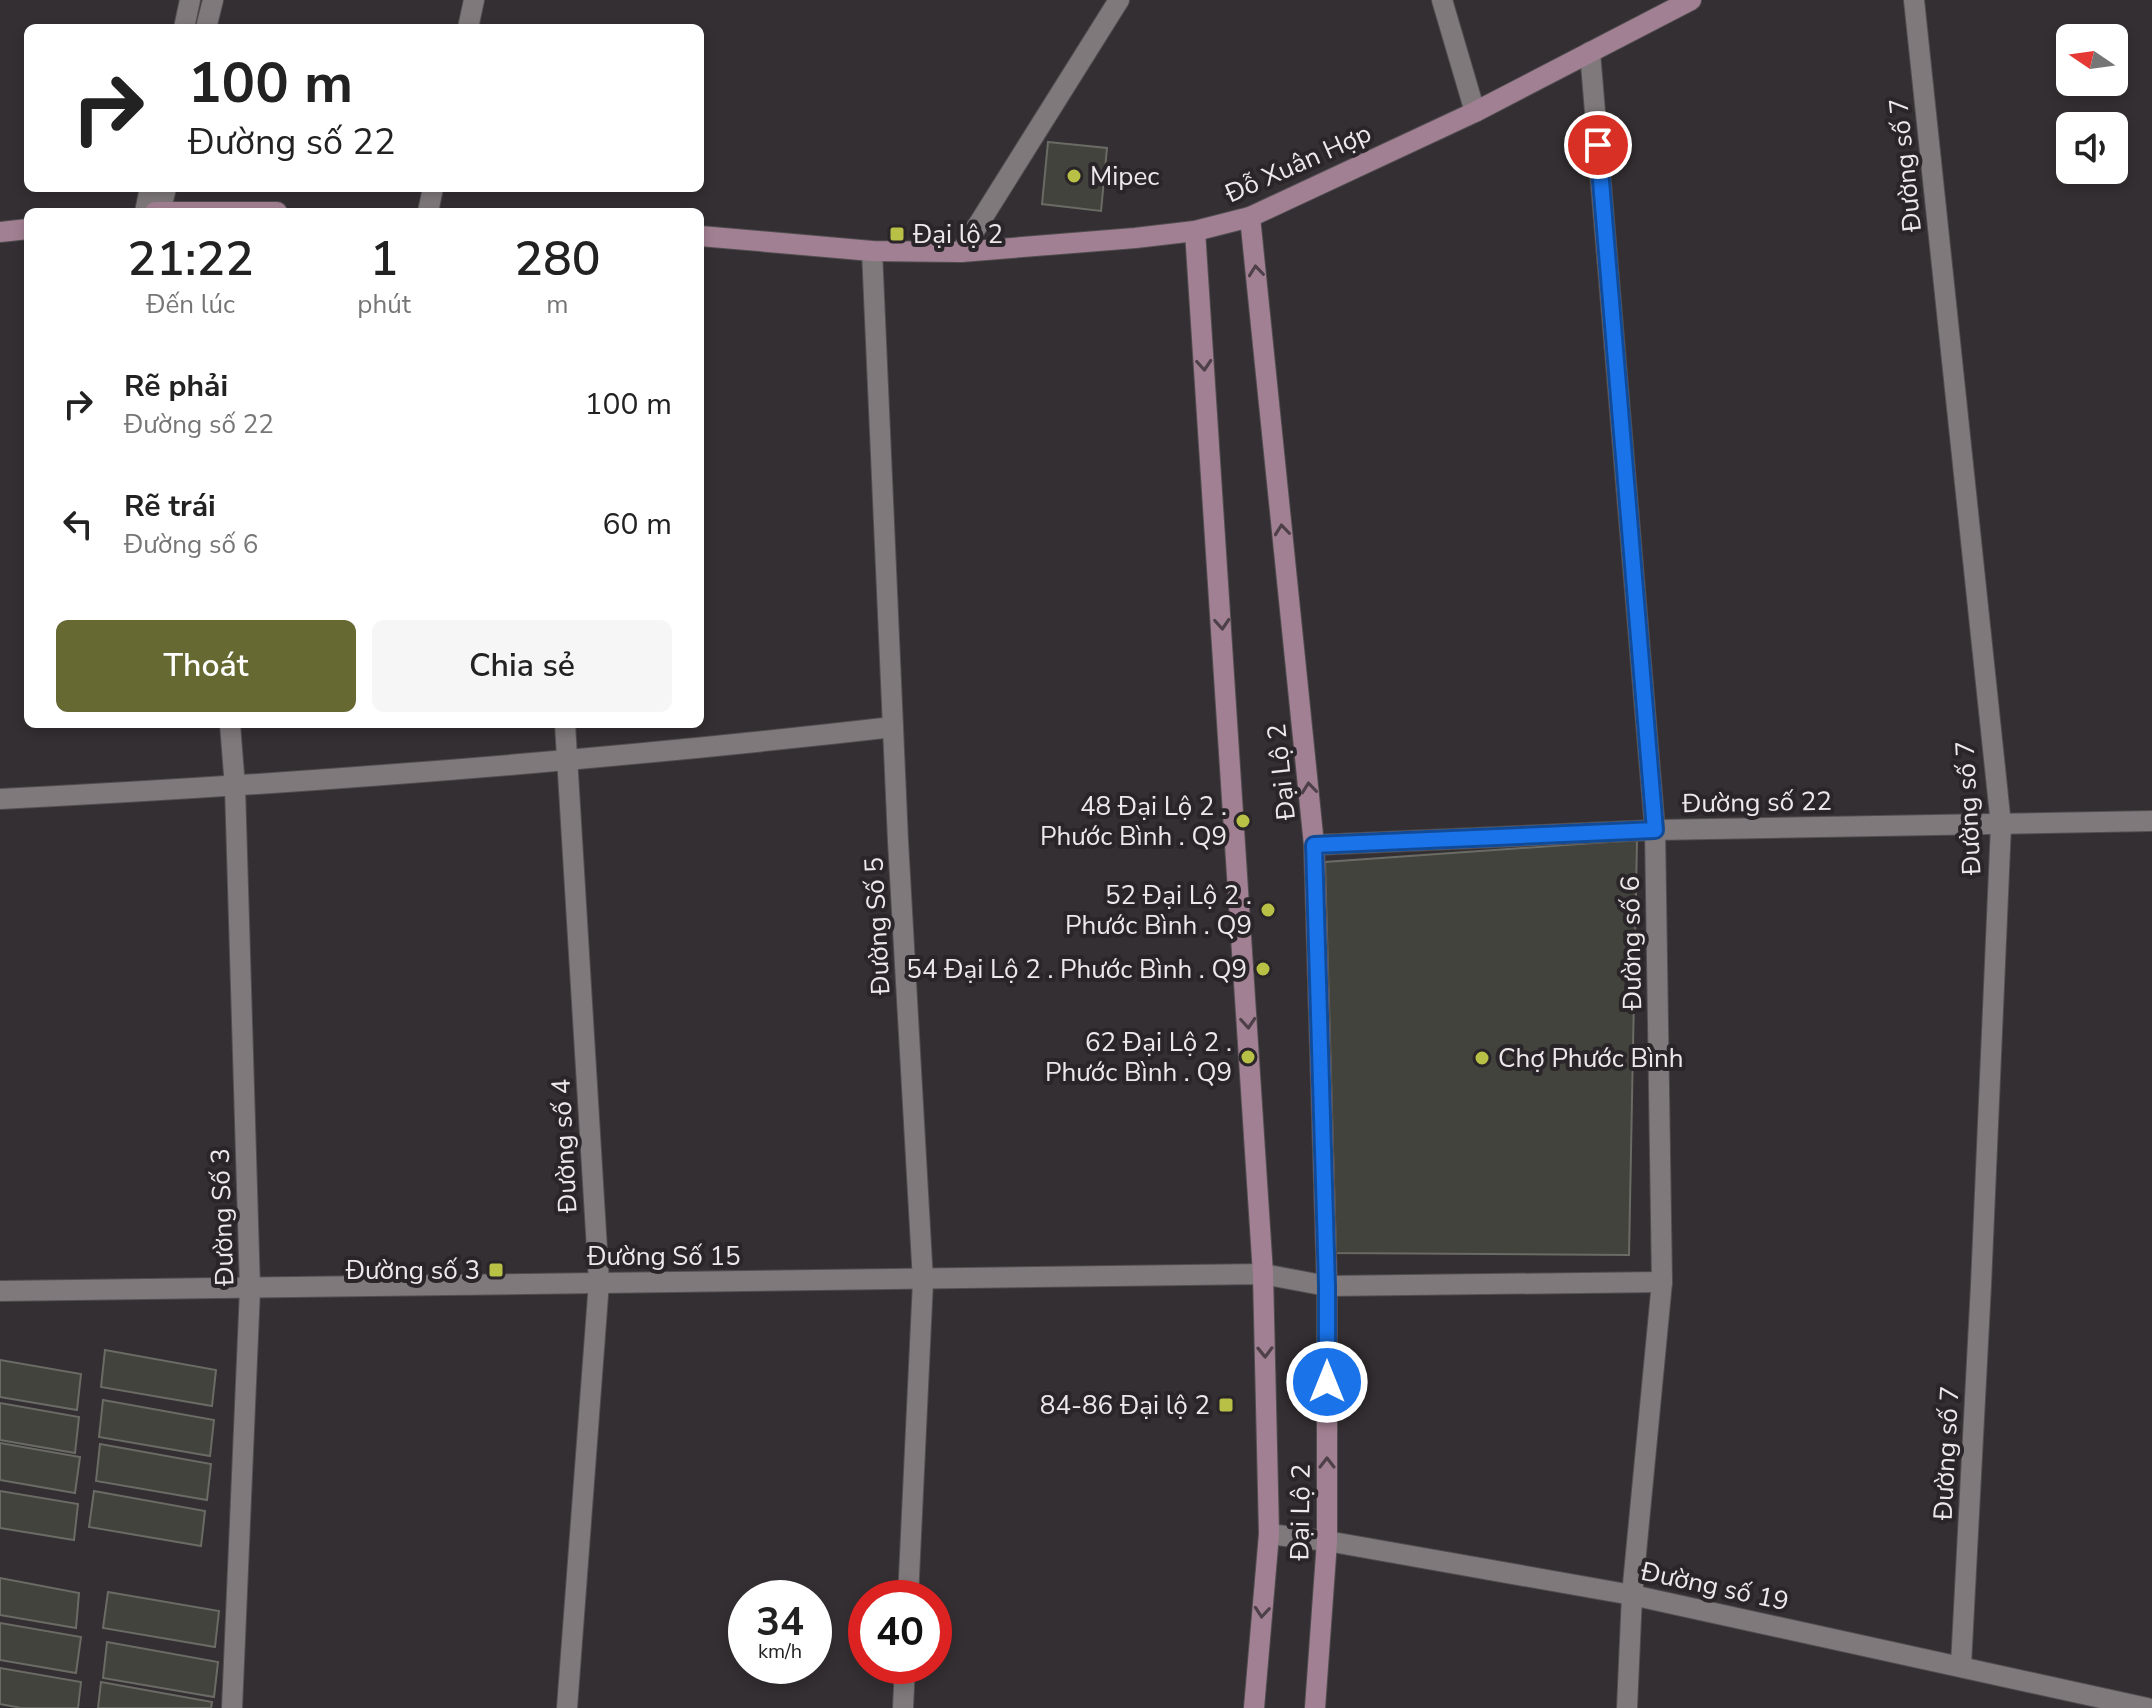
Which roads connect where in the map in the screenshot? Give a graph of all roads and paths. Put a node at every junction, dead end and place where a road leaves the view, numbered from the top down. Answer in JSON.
{"nodes":[{"id":1,"x":190,"y":0,"type":"edge"},
{"id":2,"x":213,"y":0,"type":"edge"},
{"id":3,"x":474,"y":0,"type":"edge"},
{"id":4,"x":1119,"y":0,"type":"edge"},
{"id":5,"x":1442,"y":0,"type":"edge"},
{"id":6,"x":1691,"y":0,"type":"edge"},
{"id":7,"x":1914,"y":0,"type":"edge"},
{"id":8,"x":185,"y":24,"type":"edge"},
{"id":9,"x":207,"y":24,"type":"edge"},
{"id":10,"x":469,"y":24,"type":"edge"},
{"id":11,"x":1590,"y":52,"type":"junction"},
{"id":12,"x":1475,"y":112,"type":"junction"},
{"id":13,"x":1250,"y":217,"type":"junction"},
{"id":14,"x":24,"y":229,"type":"edge"},
{"id":15,"x":1195,"y":231,"type":"junction"},
{"id":16,"x":0,"y":232,"type":"edge"},
{"id":17,"x":704,"y":236,"type":"edge"},
{"id":18,"x":872,"y":251,"type":"junction"},
{"id":19,"x":961,"y":252,"type":"junction"},
{"id":20,"x":893,"y":727,"type":"junction"},
{"id":21,"x":230,"y":728,"type":"edge"},
{"id":22,"x":565,"y":728,"type":"edge"},
{"id":23,"x":567,"y":761,"type":"junction"},
{"id":24,"x":235,"y":787,"type":"junction"},
{"id":25,"x":0,"y":799,"type":"edge"},
{"id":26,"x":2152,"y":821,"type":"edge"},
{"id":27,"x":2001,"y":825,"type":"junction"},
{"id":28,"x":1655,"y":830,"type":"junction"},
{"id":29,"x":1314,"y":845,"type":"junction"},
{"id":30,"x":1263,"y":1274,"type":"junction"},
{"id":31,"x":923,"y":1281,"type":"junction"},
{"id":32,"x":599,"y":1282,"type":"junction"},
{"id":33,"x":1662,"y":1282,"type":"junction"},
{"id":34,"x":1327,"y":1286,"type":"junction"},
{"id":35,"x":250,"y":1289,"type":"junction"},
{"id":36,"x":0,"y":1291,"type":"edge"},
{"id":37,"x":1269,"y":1534,"type":"junction"},
{"id":38,"x":1327,"y":1541,"type":"junction"},
{"id":39,"x":909,"y":1580,"type":"edge"},
{"id":40,"x":1632,"y":1595,"type":"junction"},
{"id":41,"x":1961,"y":1665,"type":"junction"},
{"id":42,"x":904,"y":1684,"type":"edge"},
{"id":43,"x":232,"y":1708,"type":"edge"},
{"id":44,"x":567,"y":1708,"type":"edge"},
{"id":45,"x":903,"y":1708,"type":"edge"},
{"id":46,"x":1254,"y":1708,"type":"edge"},
{"id":47,"x":1315,"y":1708,"type":"edge"},
{"id":48,"x":1627,"y":1708,"type":"edge"},
{"id":49,"x":2147,"y":1708,"type":"edge"}],
"edges":[{"from":1,"to":8,"type":"street"},
{"from":2,"to":9,"type":"street"},
{"from":3,"to":10,"type":"street"},
{"from":4,"to":19,"type":"street"},
{"from":5,"to":12,"type":"street"},
{"from":6,"to":11,"type":"street","name":"Đỗ Xuân Hợp"},
{"from":7,"to":27,"type":"street","name":"Đường số 7"},
{"from":11,"to":12,"type":"street","name":"Đỗ Xuân Hợp"},
{"from":11,"to":28,"type":"street","name":"Đường số 6"},
{"from":12,"to":13,"type":"street","name":"Đỗ Xuân Hợp"},
{"from":13,"to":15,"type":"street","name":"Đỗ Xuân Hợp"},
{"from":29,"to":13,"type":"street","name":"Đại Lộ 2","one_way":true},
{"from":14,"to":16,"type":"street"},
{"from":15,"to":19,"type":"street","name":"Đỗ Xuân Hợp"},
{"from":15,"to":30,"type":"street","name":"Đại Lộ 2","one_way":true},
{"from":17,"to":18,"type":"street","name":"Đỗ Xuân Hợp"},
{"from":18,"to":19,"type":"street","name":"Đỗ Xuân Hợp"},
{"from":18,"to":20,"type":"street","name":"Đường Số 5"},
{"from":20,"to":23,"type":"street"},
{"from":20,"to":31,"type":"street","name":"Đường Số 5"},
{"from":21,"to":24,"type":"street","name":"Đường Số 3"},
{"from":22,"to":23,"type":"street","name":"Đường số 4"},
{"from":23,"to":24,"type":"street"},
{"from":23,"to":32,"type":"street","name":"Đường số 4"},
{"from":24,"to":25,"type":"street"},
{"from":24,"to":35,"type":"street","name":"Đường Số 3"},
{"from":26,"to":27,"type":"street","name":"Đường số 22"},
{"from":27,"to":28,"type":"street","name":"Đường số 22"},
{"from":27,"to":41,"type":"street","name":"Đường số 7"},
{"from":28,"to":29,"type":"street","name":"Đường số 22"},
{"from":28,"to":33,"type":"street","name":"Đường số 6"},
{"from":29,"to":34,"type":"street","name":"Đại Lộ 2"},
{"from":30,"to":31,"type":"street","name":"Đường Số 15"},
{"from":30,"to":34,"type":"street","name":"Đường Số 15"},
{"from":30,"to":37,"type":"street","name":"Đại Lộ 2","one_way":true},
{"from":31,"to":32,"type":"street","name":"Đường Số 15"},
{"from":31,"to":39,"type":"street","name":"Đường Số 5"},
{"from":32,"to":35,"type":"street","name":"Đường Số 15"},
{"from":32,"to":44,"type":"street","name":"Đường số 4"},
{"from":33,"to":34,"type":"street","name":"Đường Số 15"},
{"from":33,"to":40,"type":"street","name":"Đường số 6"},
{"from":38,"to":34,"type":"street","name":"Đại Lộ 2","one_way":true},
{"from":35,"to":36,"type":"street","name":"Đường Số 15"},
{"from":35,"to":43,"type":"street","name":"Đường Số 3"},
{"from":37,"to":38,"type":"street","name":"Đường số 19"},
{"from":37,"to":46,"type":"street","name":"Đại Lộ 2","one_way":true},
{"from":38,"to":40,"type":"street","name":"Đường số 19"},
{"from":38,"to":47,"type":"street","name":"Đại Lộ 2"},
{"from":40,"to":41,"type":"street","name":"Đường số 19"},
{"from":40,"to":48,"type":"street"},
{"from":41,"to":49,"type":"street","name":"Đường số 19"},
{"from":42,"to":45,"type":"street"}]}
